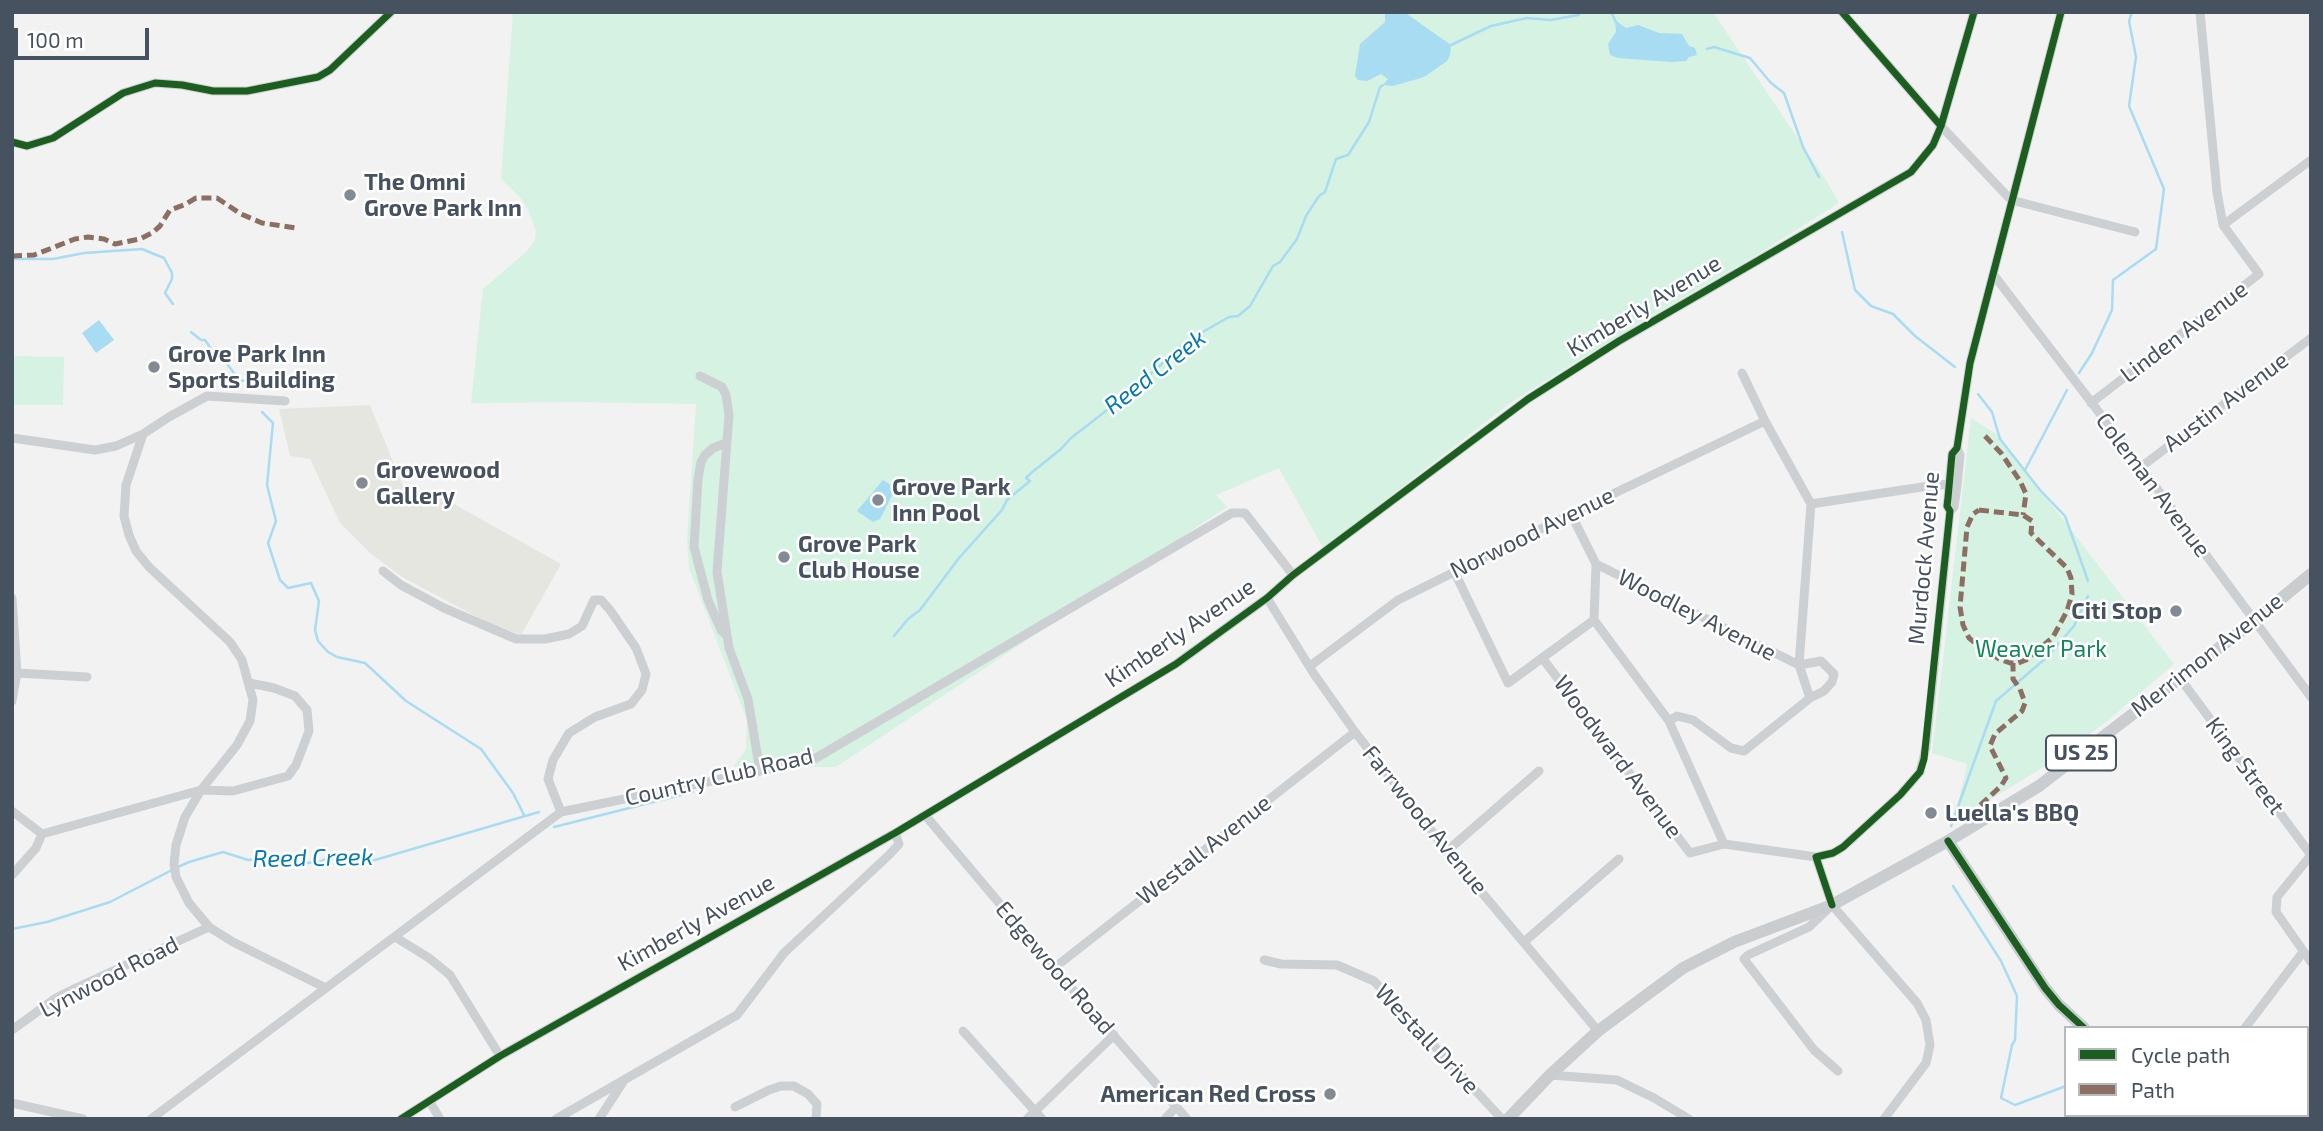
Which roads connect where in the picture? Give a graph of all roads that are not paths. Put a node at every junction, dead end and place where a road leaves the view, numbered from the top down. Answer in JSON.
{"nodes":[{"id":1,"x":391,"y":12,"type":"edge"},
{"id":2,"x":1842,"y":12,"type":"edge"},
{"id":3,"x":1974,"y":12,"type":"edge"},
{"id":4,"x":2061,"y":12,"type":"edge"},
{"id":5,"x":2200,"y":12,"type":"edge"},
{"id":6,"x":1941,"y":126,"type":"junction"},
{"id":7,"x":12,"y":142,"type":"edge"},
{"id":8,"x":2311,"y":160,"type":"edge"},
{"id":9,"x":2011,"y":200,"type":"junction"},
{"id":10,"x":2223,"y":225,"type":"junction"},
{"id":11,"x":2135,"y":232,"type":"dead end"},
{"id":12,"x":1993,"y":274,"type":"junction"},
{"id":13,"x":2311,"y":338,"type":"edge"},
{"id":14,"x":1742,"y":373,"type":"dead end"},
{"id":15,"x":701,"y":376,"type":"dead end"},
{"id":16,"x":285,"y":401,"type":"dead end"},
{"id":17,"x":2091,"y":403,"type":"junction"},
{"id":18,"x":1765,"y":421,"type":"junction"},
{"id":19,"x":143,"y":434,"type":"junction"},
{"id":20,"x":12,"y":438,"type":"edge"},
{"id":21,"x":726,"y":443,"type":"junction"},
{"id":22,"x":2141,"y":467,"type":"junction"},
{"id":23,"x":1953,"y":485,"type":"junction"},
{"id":24,"x":1811,"y":504,"type":"junction"},
{"id":25,"x":1571,"y":514,"type":"junction"},
{"id":26,"x":1595,"y":564,"type":"junction"},
{"id":27,"x":383,"y":571,"type":"dead end"},
{"id":28,"x":1454,"y":571,"type":"junction"},
{"id":29,"x":2311,"y":574,"type":"edge"},
{"id":30,"x":1293,"y":576,"type":"junction"},
{"id":31,"x":12,"y":598,"type":"edge"},
{"id":32,"x":1267,"y":598,"type":"junction"},
{"id":33,"x":1594,"y":621,"type":"junction"},
{"id":34,"x":2254,"y":621,"type":"junction"},
{"id":35,"x":728,"y":638,"type":"junction"},
{"id":36,"x":1543,"y":659,"type":"junction"},
{"id":37,"x":1310,"y":666,"type":"junction"},
{"id":38,"x":1799,"y":666,"type":"junction"},
{"id":39,"x":17,"y":673,"type":"junction"},
{"id":40,"x":87,"y":677,"type":"dead end"},
{"id":41,"x":2179,"y":677,"type":"junction"},
{"id":42,"x":249,"y":683,"type":"junction"},
{"id":43,"x":2311,"y":697,"type":"edge"},
{"id":44,"x":1810,"y":698,"type":"junction"},
{"id":45,"x":12,"y":701,"type":"edge"},
{"id":46,"x":1669,"y":721,"type":"junction"},
{"id":47,"x":1355,"y":733,"type":"junction"},
{"id":48,"x":761,"y":771,"type":"junction"},
{"id":49,"x":1539,"y":771,"type":"dead end"},
{"id":50,"x":201,"y":790,"type":"junction"},
{"id":51,"x":12,"y":811,"type":"edge"},
{"id":52,"x":561,"y":811,"type":"junction"},
{"id":53,"x":925,"y":815,"type":"junction"},
{"id":54,"x":895,"y":833,"type":"junction"},
{"id":55,"x":42,"y":834,"type":"junction"},
{"id":56,"x":1948,"y":841,"type":"junction"},
{"id":57,"x":1724,"y":844,"type":"junction"},
{"id":58,"x":1447,"y":851,"type":"junction"},
{"id":59,"x":2311,"y":855,"type":"edge"},
{"id":60,"x":1816,"y":857,"type":"junction"},
{"id":61,"x":1619,"y":859,"type":"dead end"},
{"id":62,"x":12,"y":876,"type":"edge"},
{"id":63,"x":1832,"y":905,"type":"junction"},
{"id":64,"x":209,"y":927,"type":"junction"},
{"id":65,"x":395,"y":937,"type":"junction"},
{"id":66,"x":1524,"y":942,"type":"junction"},
{"id":67,"x":2304,"y":952,"type":"junction"},
{"id":68,"x":1264,"y":960,"type":"dead end"},
{"id":69,"x":2311,"y":962,"type":"edge"},
{"id":70,"x":1054,"y":968,"type":"junction"},
{"id":71,"x":326,"y":988,"type":"junction"},
{"id":72,"x":2082,"y":1026,"type":"edge"},
{"id":73,"x":2247,"y":1026,"type":"edge"},
{"id":74,"x":12,"y":1030,"type":"edge"},
{"id":75,"x":963,"y":1031,"type":"dead end"},
{"id":76,"x":1598,"y":1031,"type":"junction"},
{"id":77,"x":1114,"y":1035,"type":"junction"},
{"id":78,"x":500,"y":1056,"type":"junction"},
{"id":79,"x":1838,"y":1071,"type":"dead end"},
{"id":80,"x":1550,"y":1075,"type":"junction"},
{"id":81,"x":623,"y":1080,"type":"junction"},
{"id":82,"x":430,"y":1102,"type":"junction"},
{"id":83,"x":12,"y":1103,"type":"edge"},
{"id":84,"x":735,"y":1107,"type":"dead end"},
{"id":85,"x":1176,"y":1107,"type":"junction"},
{"id":86,"x":1035,"y":1111,"type":"junction"},
{"id":87,"x":83,"y":1119,"type":"edge"},
{"id":88,"x":151,"y":1119,"type":"edge"},
{"id":89,"x":401,"y":1119,"type":"edge"},
{"id":90,"x":440,"y":1119,"type":"edge"},
{"id":91,"x":556,"y":1119,"type":"edge"},
{"id":92,"x":599,"y":1119,"type":"edge"},
{"id":93,"x":816,"y":1119,"type":"edge"},
{"id":94,"x":1027,"y":1119,"type":"edge"},
{"id":95,"x":1042,"y":1119,"type":"edge"},
{"id":96,"x":1165,"y":1119,"type":"edge"},
{"id":97,"x":1187,"y":1119,"type":"edge"},
{"id":98,"x":1502,"y":1119,"type":"edge"},
{"id":99,"x":1508,"y":1119,"type":"edge"},
{"id":100,"x":1689,"y":1119,"type":"edge"},
{"id":101,"x":1884,"y":1119,"type":"edge"}],
"edges":[{"from":1,"to":7,"type":"street"},
{"from":2,"to":6,"type":"street"},
{"from":3,"to":6,"type":"street","name":"Kimberly Avenue"},
{"from":4,"to":9,"type":"street","name":"Murdock Avenue"},
{"from":5,"to":10,"type":"street","name":"Linden Avenue"},
{"from":6,"to":9,"type":"street"},
{"from":6,"to":30,"type":"street","name":"Kimberly Avenue"},
{"from":8,"to":10,"type":"street"},
{"from":9,"to":11,"type":"street"},
{"from":9,"to":12,"type":"street","name":"Murdock Avenue"},
{"from":10,"to":17,"type":"street","name":"Linden Avenue"},
{"from":12,"to":17,"type":"street","name":"Coleman Avenue"},
{"from":12,"to":23,"type":"street","name":"Murdock Avenue"},
{"from":13,"to":22,"type":"street","name":"Austin Avenue"},
{"from":14,"to":18,"type":"street"},
{"from":15,"to":21,"type":"street"},
{"from":16,"to":19,"type":"street"},
{"from":17,"to":22,"type":"street","name":"Coleman Avenue"},
{"from":18,"to":24,"type":"street"},
{"from":18,"to":25,"type":"street","name":"Norwood Avenue"},
{"from":19,"to":20,"type":"street"},
{"from":19,"to":42,"type":"street"},
{"from":21,"to":35,"type":"street"},
{"from":21,"to":35,"type":"street"},
{"from":22,"to":34,"type":"street","name":"Coleman Avenue"},
{"from":23,"to":24,"type":"street"},
{"from":23,"to":60,"type":"street","name":"Murdock Avenue"},
{"from":24,"to":38,"type":"street"},
{"from":25,"to":26,"type":"street"},
{"from":25,"to":28,"type":"street","name":"Norwood Avenue"},
{"from":26,"to":33,"type":"street"},
{"from":26,"to":38,"type":"street","name":"Woodley Avenue"},
{"from":27,"to":52,"type":"street"},
{"from":28,"to":36,"type":"street","name":"Woodward Avenue"},
{"from":28,"to":37,"type":"street","name":"Norwood Avenue"},
{"from":29,"to":34,"type":"main road","name":"Merrimon Avenue","number":"US 25"},
{"from":30,"to":32,"type":"street","name":"Kimberly Avenue"},
{"from":30,"to":48,"type":"street","name":"Country Club Road"},
{"from":31,"to":39,"type":"street"},
{"from":32,"to":37,"type":"street","name":"Farrwood Avenue"},
{"from":32,"to":53,"type":"street","name":"Kimberly Avenue"},
{"from":33,"to":36,"type":"street"},
{"from":33,"to":46,"type":"street"},
{"from":34,"to":41,"type":"main road","name":"Merrimon Avenue","number":"US 25"},
{"from":34,"to":43,"type":"street","name":"Coleman Avenue"},
{"from":35,"to":48,"type":"street"},
{"from":36,"to":57,"type":"street","name":"Woodward Avenue"},
{"from":37,"to":47,"type":"street","name":"Farrwood Avenue"},
{"from":38,"to":44,"type":"street"},
{"from":38,"to":44,"type":"street","name":"Woodley Avenue"},
{"from":39,"to":40,"type":"street"},
{"from":39,"to":45,"type":"street"},
{"from":41,"to":56,"type":"main road","name":"Merrimon Avenue","number":"US 25"},
{"from":41,"to":59,"type":"street","name":"King Street"},
{"from":42,"to":50,"type":"street"},
{"from":42,"to":50,"type":"street"},
{"from":44,"to":46,"type":"street"},
{"from":46,"to":57,"type":"street"},
{"from":47,"to":58,"type":"street","name":"Farrwood Avenue"},
{"from":47,"to":70,"type":"street","name":"Westall Avenue"},
{"from":48,"to":52,"type":"street","name":"Country Club Road"},
{"from":49,"to":58,"type":"street"},
{"from":50,"to":55,"type":"street"},
{"from":50,"to":64,"type":"street"},
{"from":51,"to":55,"type":"street"},
{"from":52,"to":65,"type":"street","name":"Country Club Road"},
{"from":53,"to":54,"type":"street","name":"Kimberly Avenue"},
{"from":53,"to":70,"type":"street","name":"Edgewood Road"},
{"from":54,"to":78,"type":"street","name":"Kimberly Avenue"},
{"from":54,"to":81,"type":"street"},
{"from":55,"to":62,"type":"street"},
{"from":56,"to":63,"type":"main road","name":"Merrimon Avenue","number":"US 25"},
{"from":56,"to":72,"type":"main road"},
{"from":57,"to":60,"type":"street","name":"Woodward Avenue"},
{"from":58,"to":66,"type":"street","name":"Farrwood Avenue"},
{"from":59,"to":67,"type":"street","name":"King Street"},
{"from":60,"to":63,"type":"street"},
{"from":61,"to":66,"type":"street"},
{"from":63,"to":76,"type":"main road","name":"Merrimon Avenue","number":"US 25"},
{"from":63,"to":79,"type":"street"},
{"from":63,"to":101,"type":"street"},
{"from":64,"to":71,"type":"street"},
{"from":64,"to":74,"type":"street","name":"Lynwood Road"},
{"from":65,"to":71,"type":"street","name":"Country Club Road"},
{"from":65,"to":78,"type":"street"},
{"from":66,"to":76,"type":"street","name":"Farrwood Avenue"},
{"from":67,"to":69,"type":"street","name":"King Street"},
{"from":67,"to":73,"type":"street"},
{"from":68,"to":98,"type":"street","name":"Westall Drive"},
{"from":70,"to":77,"type":"street","name":"Edgewood Road"},
{"from":71,"to":88,"type":"street","name":"Country Club Road"},
{"from":75,"to":86,"type":"street"},
{"from":76,"to":80,"type":"main road","name":"Merrimon Avenue","number":"US 25"},
{"from":77,"to":85,"type":"street","name":"Edgewood Road"},
{"from":77,"to":86,"type":"street"},
{"from":78,"to":82,"type":"street","name":"Kimberly Avenue"},
{"from":80,"to":99,"type":"main road","name":"Merrimon Avenue","number":"US 25"},
{"from":80,"to":100,"type":"street"},
{"from":81,"to":91,"type":"street"},
{"from":81,"to":92,"type":"street"},
{"from":82,"to":89,"type":"street","name":"Kimberly Avenue"},
{"from":82,"to":90,"type":"street"},
{"from":83,"to":87,"type":"street"},
{"from":84,"to":93,"type":"street"},
{"from":85,"to":96,"type":"street"},
{"from":85,"to":97,"type":"street","name":"Edgewood Road"},
{"from":86,"to":94,"type":"street"},
{"from":86,"to":95,"type":"street"}]}
